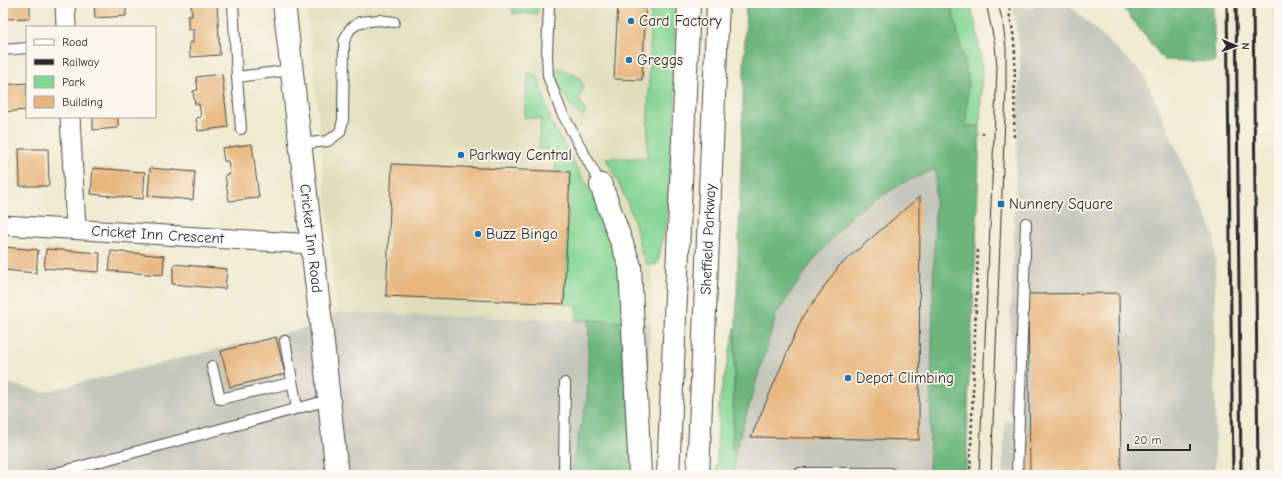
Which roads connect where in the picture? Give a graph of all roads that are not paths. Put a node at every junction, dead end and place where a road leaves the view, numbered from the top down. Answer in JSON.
{"nodes":[{"id":1,"x":65,"y":3,"type":"edge"},
{"id":2,"x":233,"y":3,"type":"edge"},
{"id":3,"x":284,"y":3,"type":"edge"},
{"id":4,"x":548,"y":3,"type":"edge"},
{"id":5,"x":689,"y":3,"type":"edge"},
{"id":6,"x":718,"y":3,"type":"edge"},
{"id":7,"x":394,"y":22,"type":"dead end"},
{"id":8,"x":66,"y":26,"type":"edge"},
{"id":9,"x":26,"y":48,"type":"edge"},
{"id":10,"x":3,"y":50,"type":"edge"},
{"id":11,"x":291,"y":70,"type":"junction"},
{"id":12,"x":237,"y":77,"type":"junction"},
{"id":13,"x":70,"y":118,"type":"edge"},
{"id":14,"x":241,"y":129,"type":"dead end"},
{"id":15,"x":300,"y":144,"type":"junction"},
{"id":16,"x":602,"y":185,"type":"joint"},
{"id":17,"x":1026,"y":223,"type":"dead end"},
{"id":18,"x":3,"y":225,"type":"edge"},
{"id":19,"x":76,"y":229,"type":"junction"},
{"id":20,"x":312,"y":244,"type":"junction"},
{"id":21,"x":285,"y":341,"type":"dead end"},
{"id":22,"x":212,"y":366,"type":"dead end"},
{"id":23,"x":291,"y":382,"type":"junction"},
{"id":24,"x":565,"y":384,"type":"dead end"},
{"id":25,"x":329,"y":400,"type":"junction"},
{"id":26,"x":297,"y":408,"type":"junction"},
{"id":27,"x":890,"y":473,"type":"dead end"},
{"id":28,"x":49,"y":475,"type":"edge"},
{"id":29,"x":337,"y":475,"type":"edge"},
{"id":30,"x":564,"y":475,"type":"edge"},
{"id":31,"x":640,"y":475,"type":"edge"},
{"id":32,"x":668,"y":475,"type":"edge"},
{"id":33,"x":698,"y":475,"type":"edge"},
{"id":34,"x":799,"y":475,"type":"edge"},
{"id":35,"x":1017,"y":475,"type":"edge"}],
"edges":[{"from":1,"to":8,"type":"street"},
{"from":2,"to":12,"type":"lane"},
{"from":3,"to":11,"type":"main road","name":"Cricket Inn Road"},
{"from":4,"to":16,"type":"lane"},
{"from":5,"to":32,"type":"main road","name":"Sheffield Parkway"},
{"from":6,"to":33,"type":"main road","name":"Sheffield Parkway"},
{"from":7,"to":15,"type":"lane"},
{"from":9,"to":10,"type":"lane"},
{"from":11,"to":12,"type":"lane"},
{"from":11,"to":15,"type":"main road","name":"Cricket Inn Road"},
{"from":12,"to":14,"type":"lane"},
{"from":13,"to":19,"type":"street"},
{"from":15,"to":20,"type":"main road","name":"Cricket Inn Road"},
{"from":16,"to":31,"type":"main road"},
{"from":17,"to":35,"type":"lane"},
{"from":18,"to":19,"type":"street","name":"Cricket Inn Crescent"},
{"from":19,"to":20,"type":"street","name":"Cricket Inn Crescent"},
{"from":20,"to":25,"type":"main road","name":"Cricket Inn Road"},
{"from":21,"to":23,"type":"lane"},
{"from":22,"to":23,"type":"lane"},
{"from":23,"to":26,"type":"lane"},
{"from":24,"to":30,"type":"lane"},
{"from":25,"to":26,"type":"lane"},
{"from":25,"to":29,"type":"main road","name":"Cricket Inn Road"},
{"from":26,"to":28,"type":"lane"},
{"from":27,"to":34,"type":"lane"}]}
